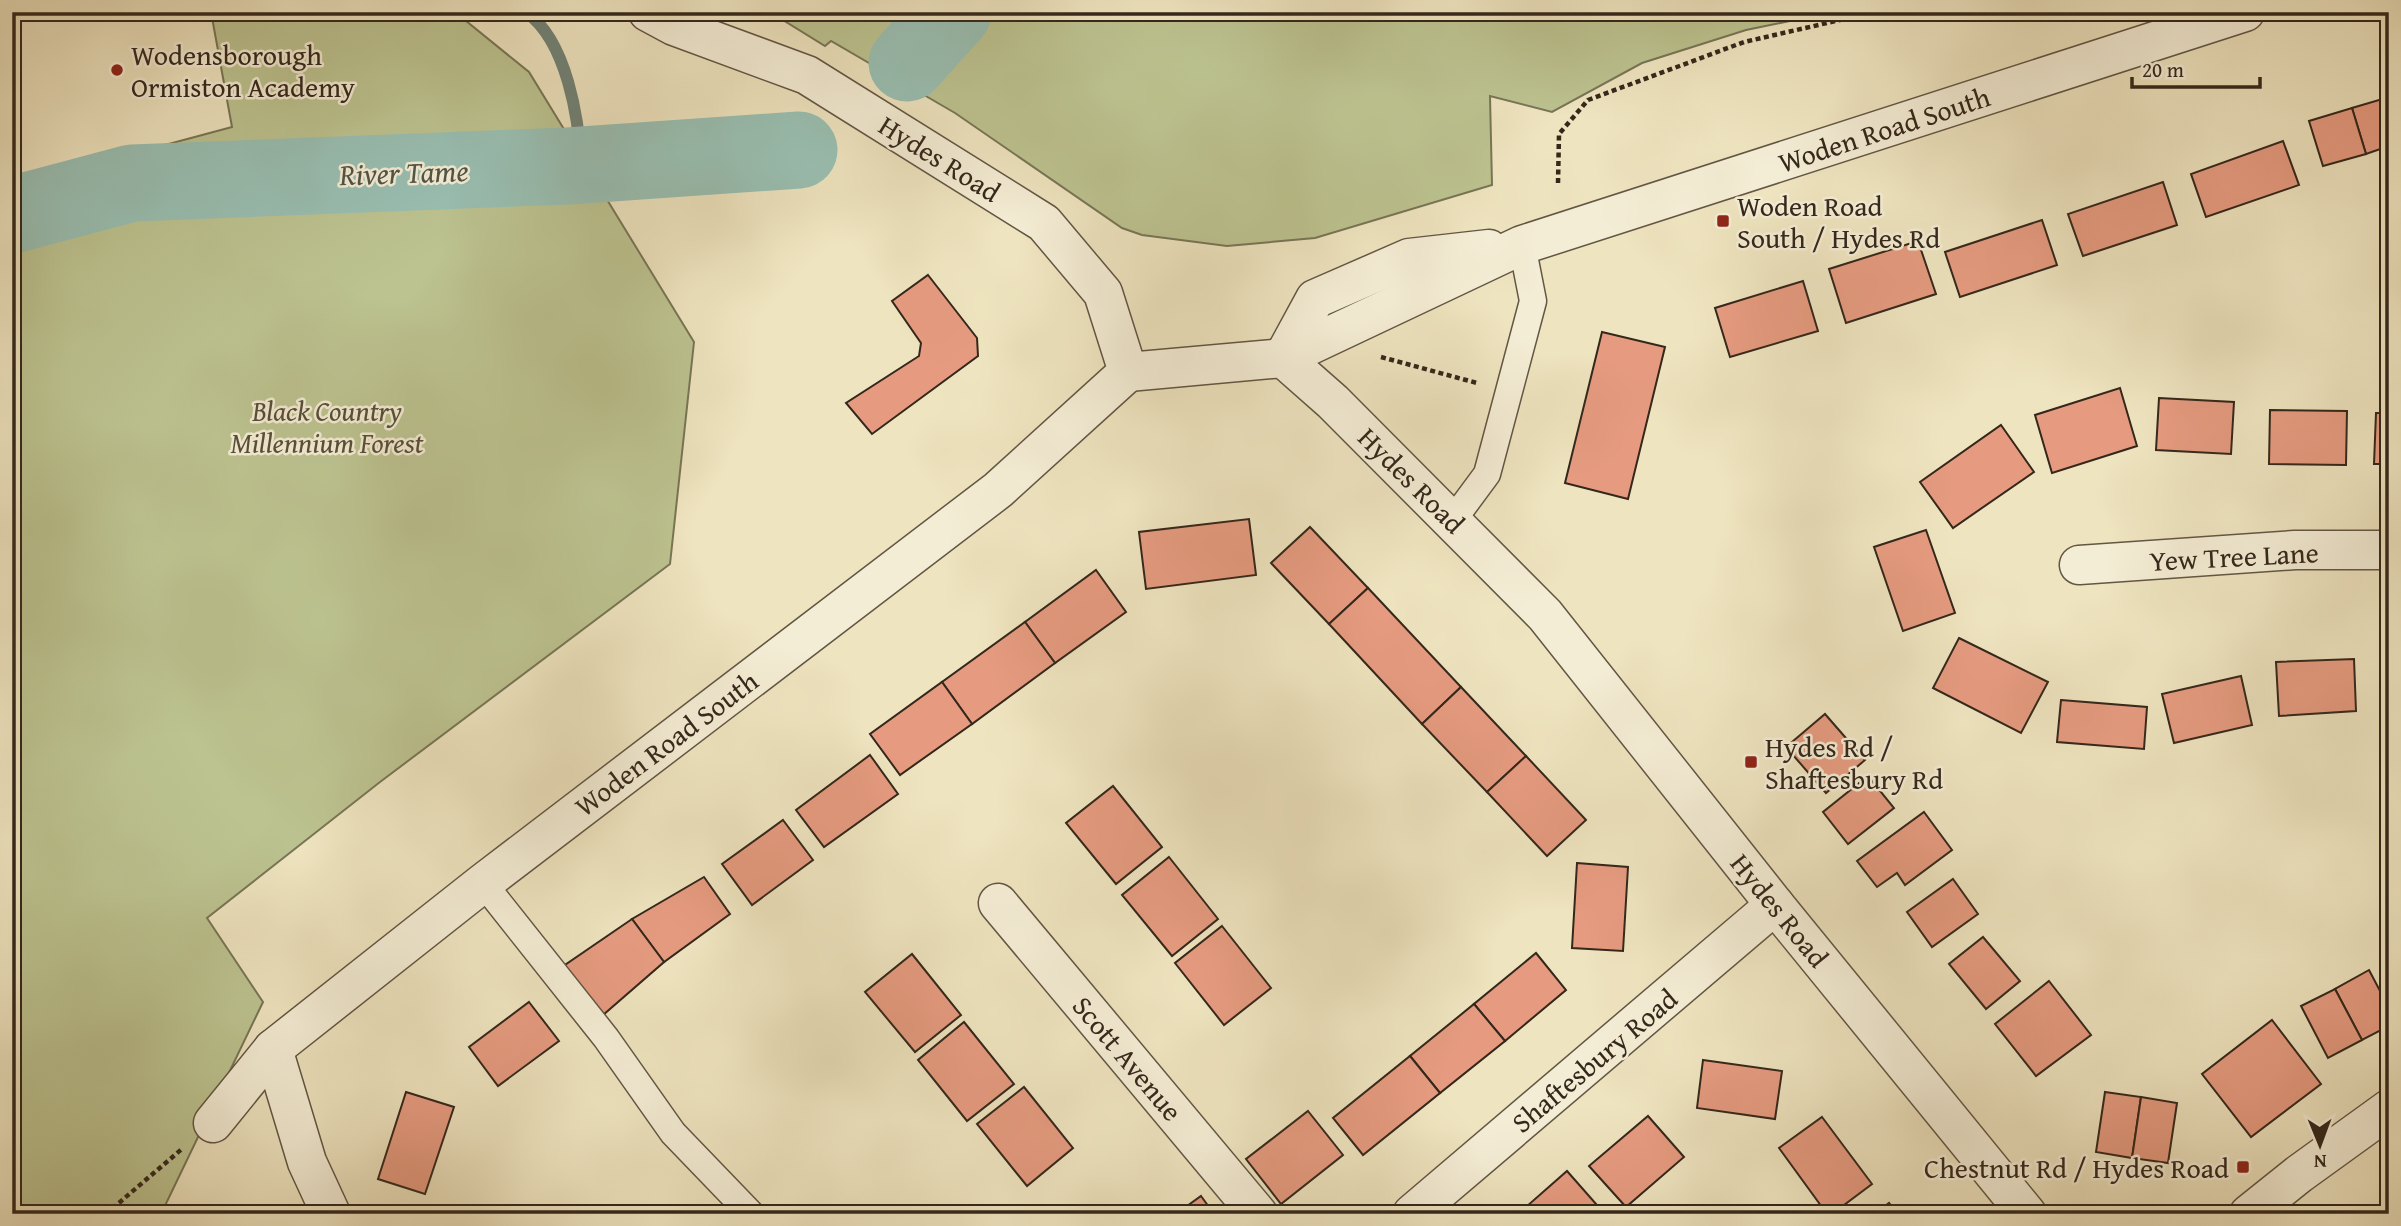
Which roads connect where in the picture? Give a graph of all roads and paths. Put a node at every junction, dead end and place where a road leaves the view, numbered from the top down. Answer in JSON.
{"nodes":[{"id":1,"x":648,"y":12,"type":"edge"},
{"id":2,"x":1875,"y":12,"type":"edge"},
{"id":3,"x":2245,"y":12,"type":"edge"},
{"id":4,"x":1558,"y":183,"type":"dead end"},
{"id":5,"x":1522,"y":245,"type":"junction"},
{"id":6,"x":1376,"y":356,"type":"dead end"},
{"id":7,"x":1283,"y":358,"type":"junction"},
{"id":8,"x":1128,"y":372,"type":"junction"},
{"id":9,"x":1488,"y":386,"type":"dead end"},
{"id":10,"x":1453,"y":520,"type":"junction"},
{"id":11,"x":2389,"y":550,"type":"edge"},
{"id":12,"x":2079,"y":565,"type":"dead end"},
{"id":13,"x":483,"y":883,"type":"junction"},
{"id":14,"x":998,"y":903,"type":"dead end"},
{"id":15,"x":1775,"y":905,"type":"junction"},
{"id":16,"x":273,"y":1049,"type":"junction"},
{"id":17,"x":2388,"y":1110,"type":"edge"},
{"id":18,"x":213,"y":1123,"type":"joint"},
{"id":19,"x":106,"y":1214,"type":"edge"},
{"id":20,"x":331,"y":1214,"type":"edge"},
{"id":21,"x":751,"y":1214,"type":"edge"},
{"id":22,"x":1258,"y":1214,"type":"edge"},
{"id":23,"x":1412,"y":1214,"type":"edge"},
{"id":24,"x":2027,"y":1214,"type":"edge"},
{"id":25,"x":2249,"y":1214,"type":"edge"}],
"edges":[{"from":1,"to":8,"type":"street","name":"Hydes Road"},
{"from":2,"to":4,"type":"path"},
{"from":3,"to":5,"type":"street","name":"Woden Road South"},
{"from":5,"to":7,"type":"street","name":"Woden Road South"},
{"from":5,"to":10,"type":"lane"},
{"from":6,"to":9,"type":"path"},
{"from":7,"to":8,"type":"street"},
{"from":7,"to":10,"type":"street","name":"Hydes Road"},
{"from":8,"to":13,"type":"street","name":"Woden Road South"},
{"from":10,"to":15,"type":"street","name":"Hydes Road"},
{"from":11,"to":12,"type":"street","name":"Yew Tree Lane"},
{"from":13,"to":16,"type":"street","name":"Woden Road South"},
{"from":13,"to":21,"type":"lane"},
{"from":14,"to":22,"type":"street","name":"Scott Avenue"},
{"from":15,"to":23,"type":"street","name":"Shaftesbury Road"},
{"from":15,"to":24,"type":"street","name":"Hydes Road"},
{"from":16,"to":18,"type":"street","name":"Woden Road South"},
{"from":16,"to":20,"type":"street"},
{"from":17,"to":25,"type":"street"},
{"from":18,"to":19,"type":"path"}]}
